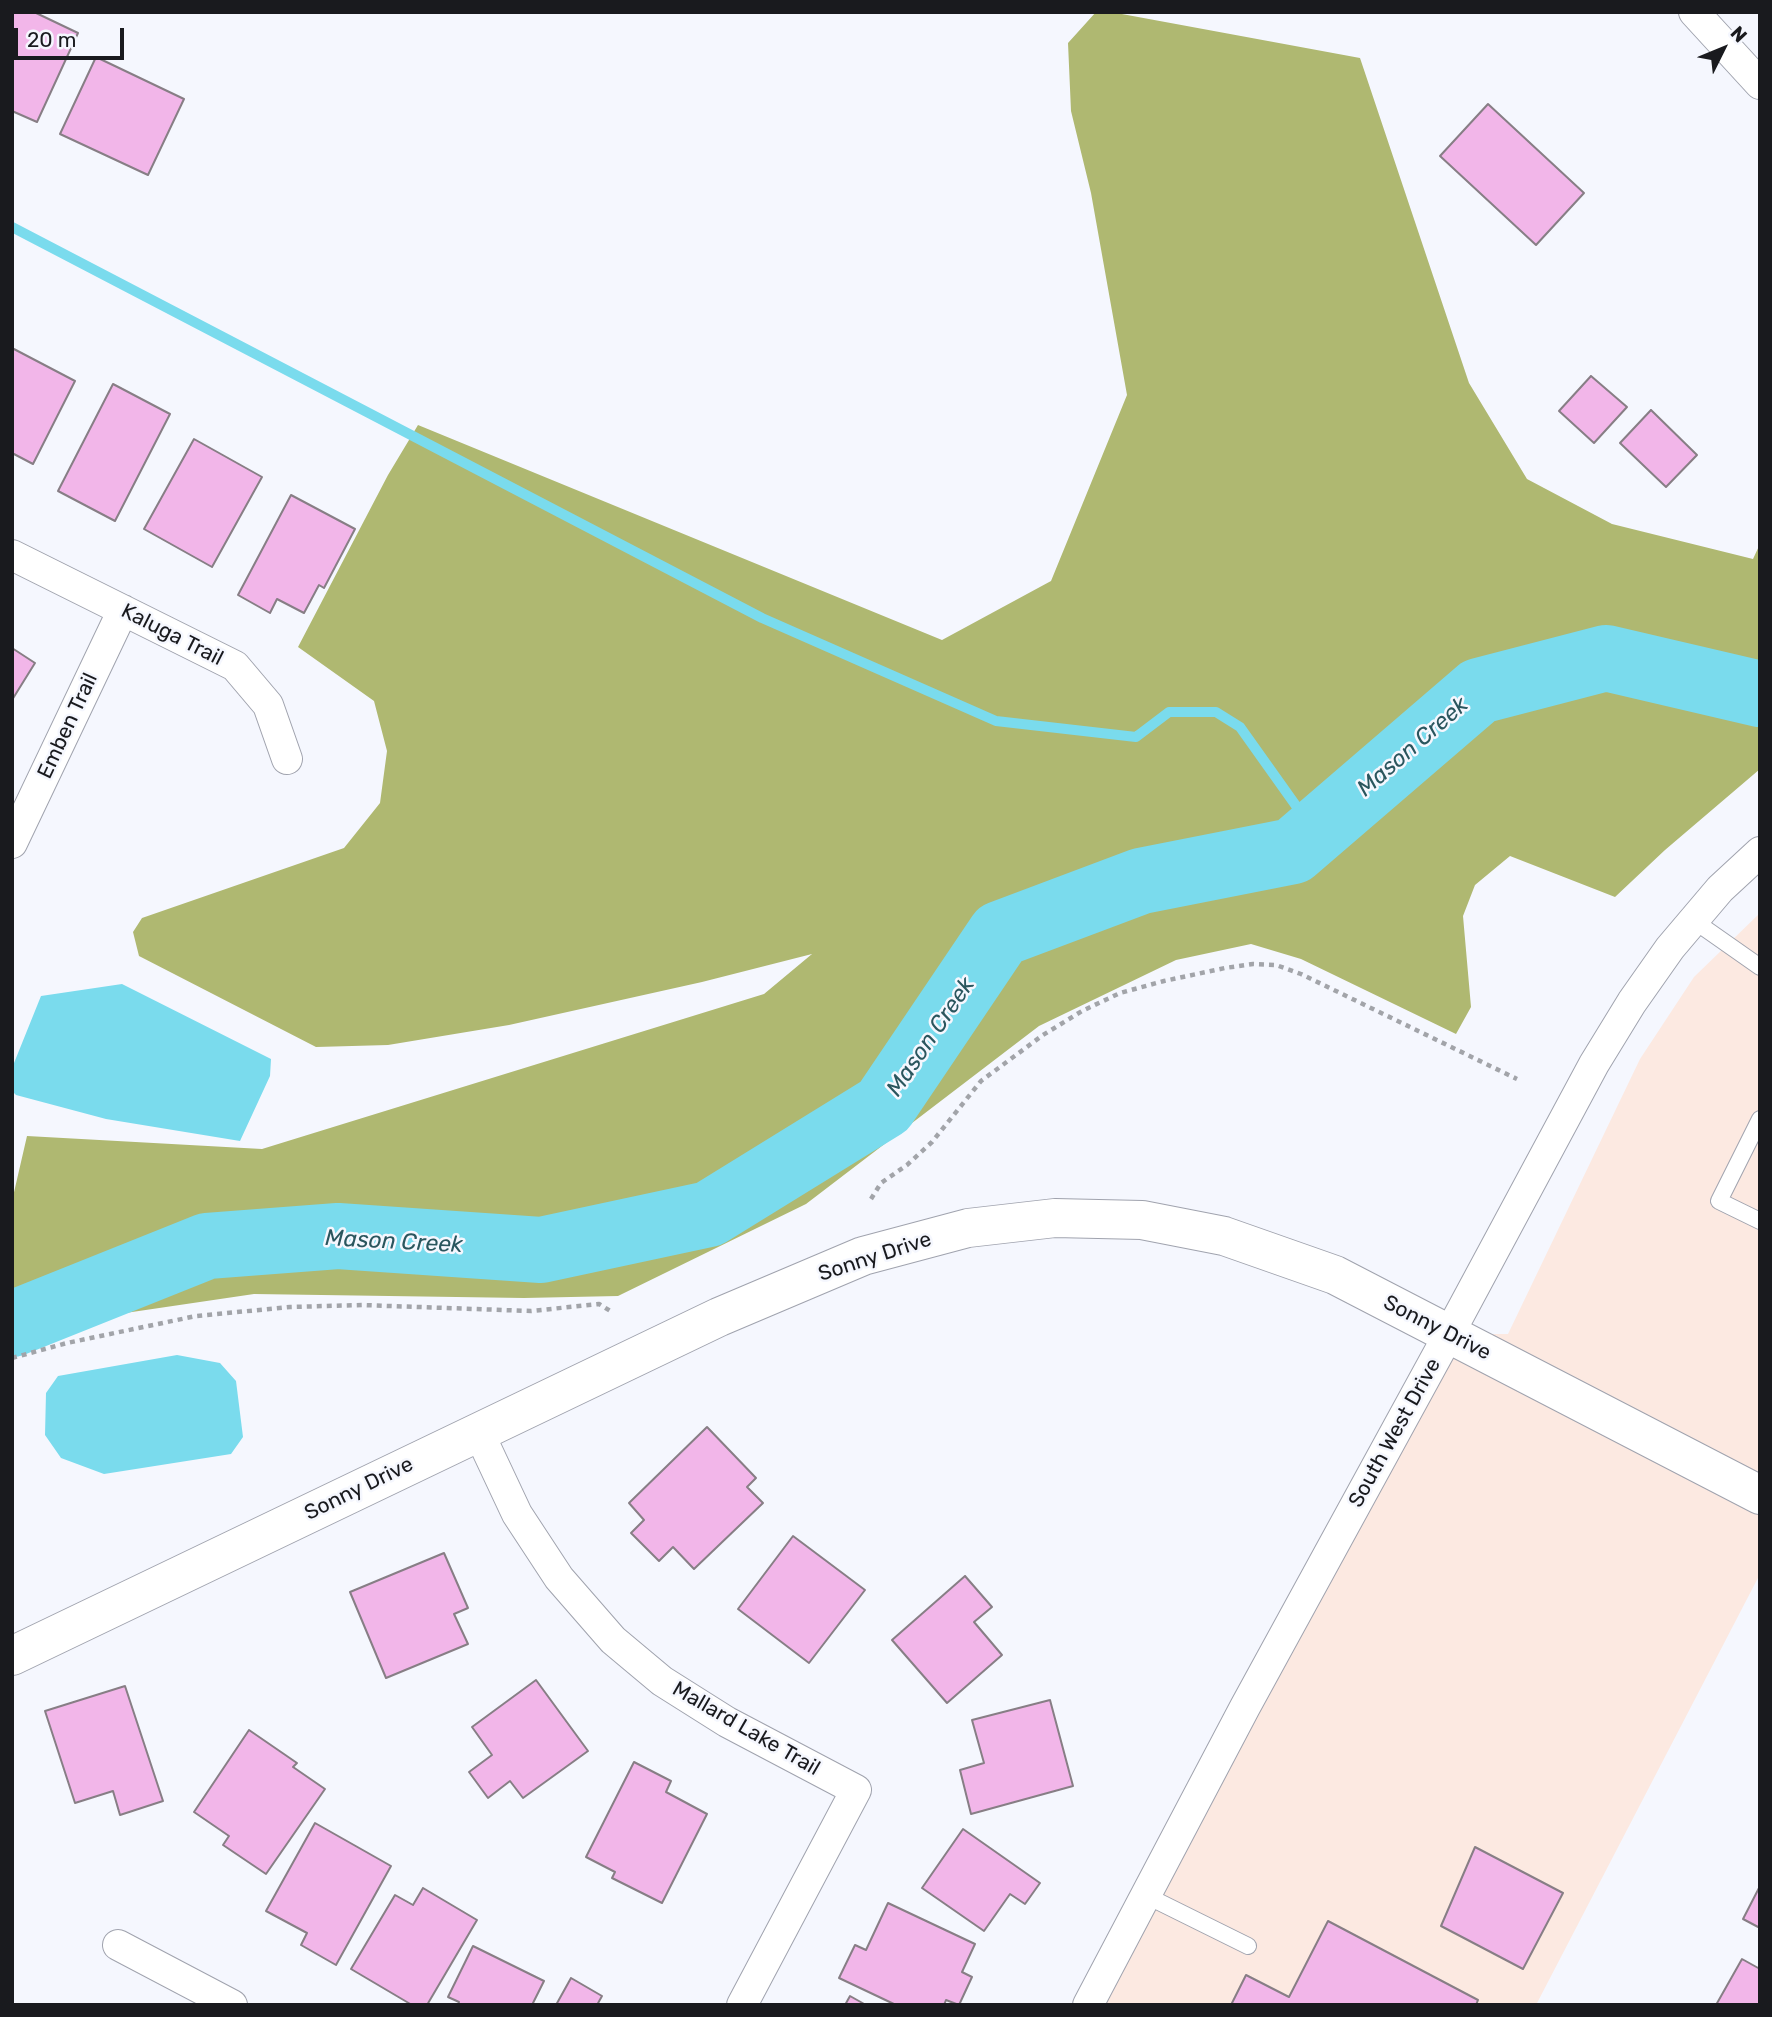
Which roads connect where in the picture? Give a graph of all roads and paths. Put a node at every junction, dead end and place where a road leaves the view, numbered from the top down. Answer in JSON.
{"nodes":[{"id":1,"x":1696,"y":13,"type":"edge"},
{"id":2,"x":1760,"y":84,"type":"edge"},
{"id":3,"x":12,"y":555,"type":"edge"},
{"id":4,"x":123,"y":610,"type":"junction"},
{"id":5,"x":287,"y":759,"type":"dead end"},
{"id":6,"x":12,"y":843,"type":"edge"},
{"id":7,"x":1760,"y":852,"type":"edge"},
{"id":8,"x":1693,"y":920,"type":"junction"},
{"id":9,"x":1760,"y":967,"type":"edge"},
{"id":10,"x":1517,"y":1079,"type":"dead end"},
{"id":11,"x":1760,"y":1119,"type":"edge"},
{"id":12,"x":871,"y":1199,"type":"dead end"},
{"id":13,"x":1760,"y":1222,"type":"edge"},
{"id":14,"x":612,"y":1312,"type":"dead end"},
{"id":15,"x":1450,"y":1334,"type":"junction"},
{"id":16,"x":12,"y":1358,"type":"edge"},
{"id":17,"x":478,"y":1431,"type":"junction"},
{"id":18,"x":1760,"y":1495,"type":"edge"},
{"id":19,"x":12,"y":1656,"type":"edge"},
{"id":20,"x":1145,"y":1895,"type":"junction"},
{"id":21,"x":118,"y":1945,"type":"dead end"},
{"id":22,"x":1248,"y":1947,"type":"dead end"},
{"id":23,"x":232,"y":2005,"type":"edge"},
{"id":24,"x":742,"y":2005,"type":"edge"},
{"id":25,"x":1088,"y":2005,"type":"edge"}],
"edges":[{"from":1,"to":2,"type":"street"},
{"from":3,"to":4,"type":"street","name":"Kaluga Trail"},
{"from":4,"to":5,"type":"street","name":"Kaluga Trail"},
{"from":4,"to":6,"type":"street","name":"Emben Trail"},
{"from":7,"to":8,"type":"street","name":"South West Drive"},
{"from":8,"to":9,"type":"lane"},
{"from":8,"to":15,"type":"street","name":"South West Drive"},
{"from":10,"to":12,"type":"path"},
{"from":11,"to":13,"type":"lane"},
{"from":14,"to":16,"type":"path"},
{"from":15,"to":17,"type":"street","name":"Sonny Drive"},
{"from":15,"to":18,"type":"street","name":"Sonny Drive"},
{"from":15,"to":20,"type":"street","name":"South West Drive"},
{"from":17,"to":19,"type":"street","name":"Sonny Drive"},
{"from":17,"to":24,"type":"street","name":"Mallard Lake Trail"},
{"from":20,"to":22,"type":"lane"},
{"from":20,"to":25,"type":"street","name":"South West Drive"},
{"from":21,"to":23,"type":"street"}]}
